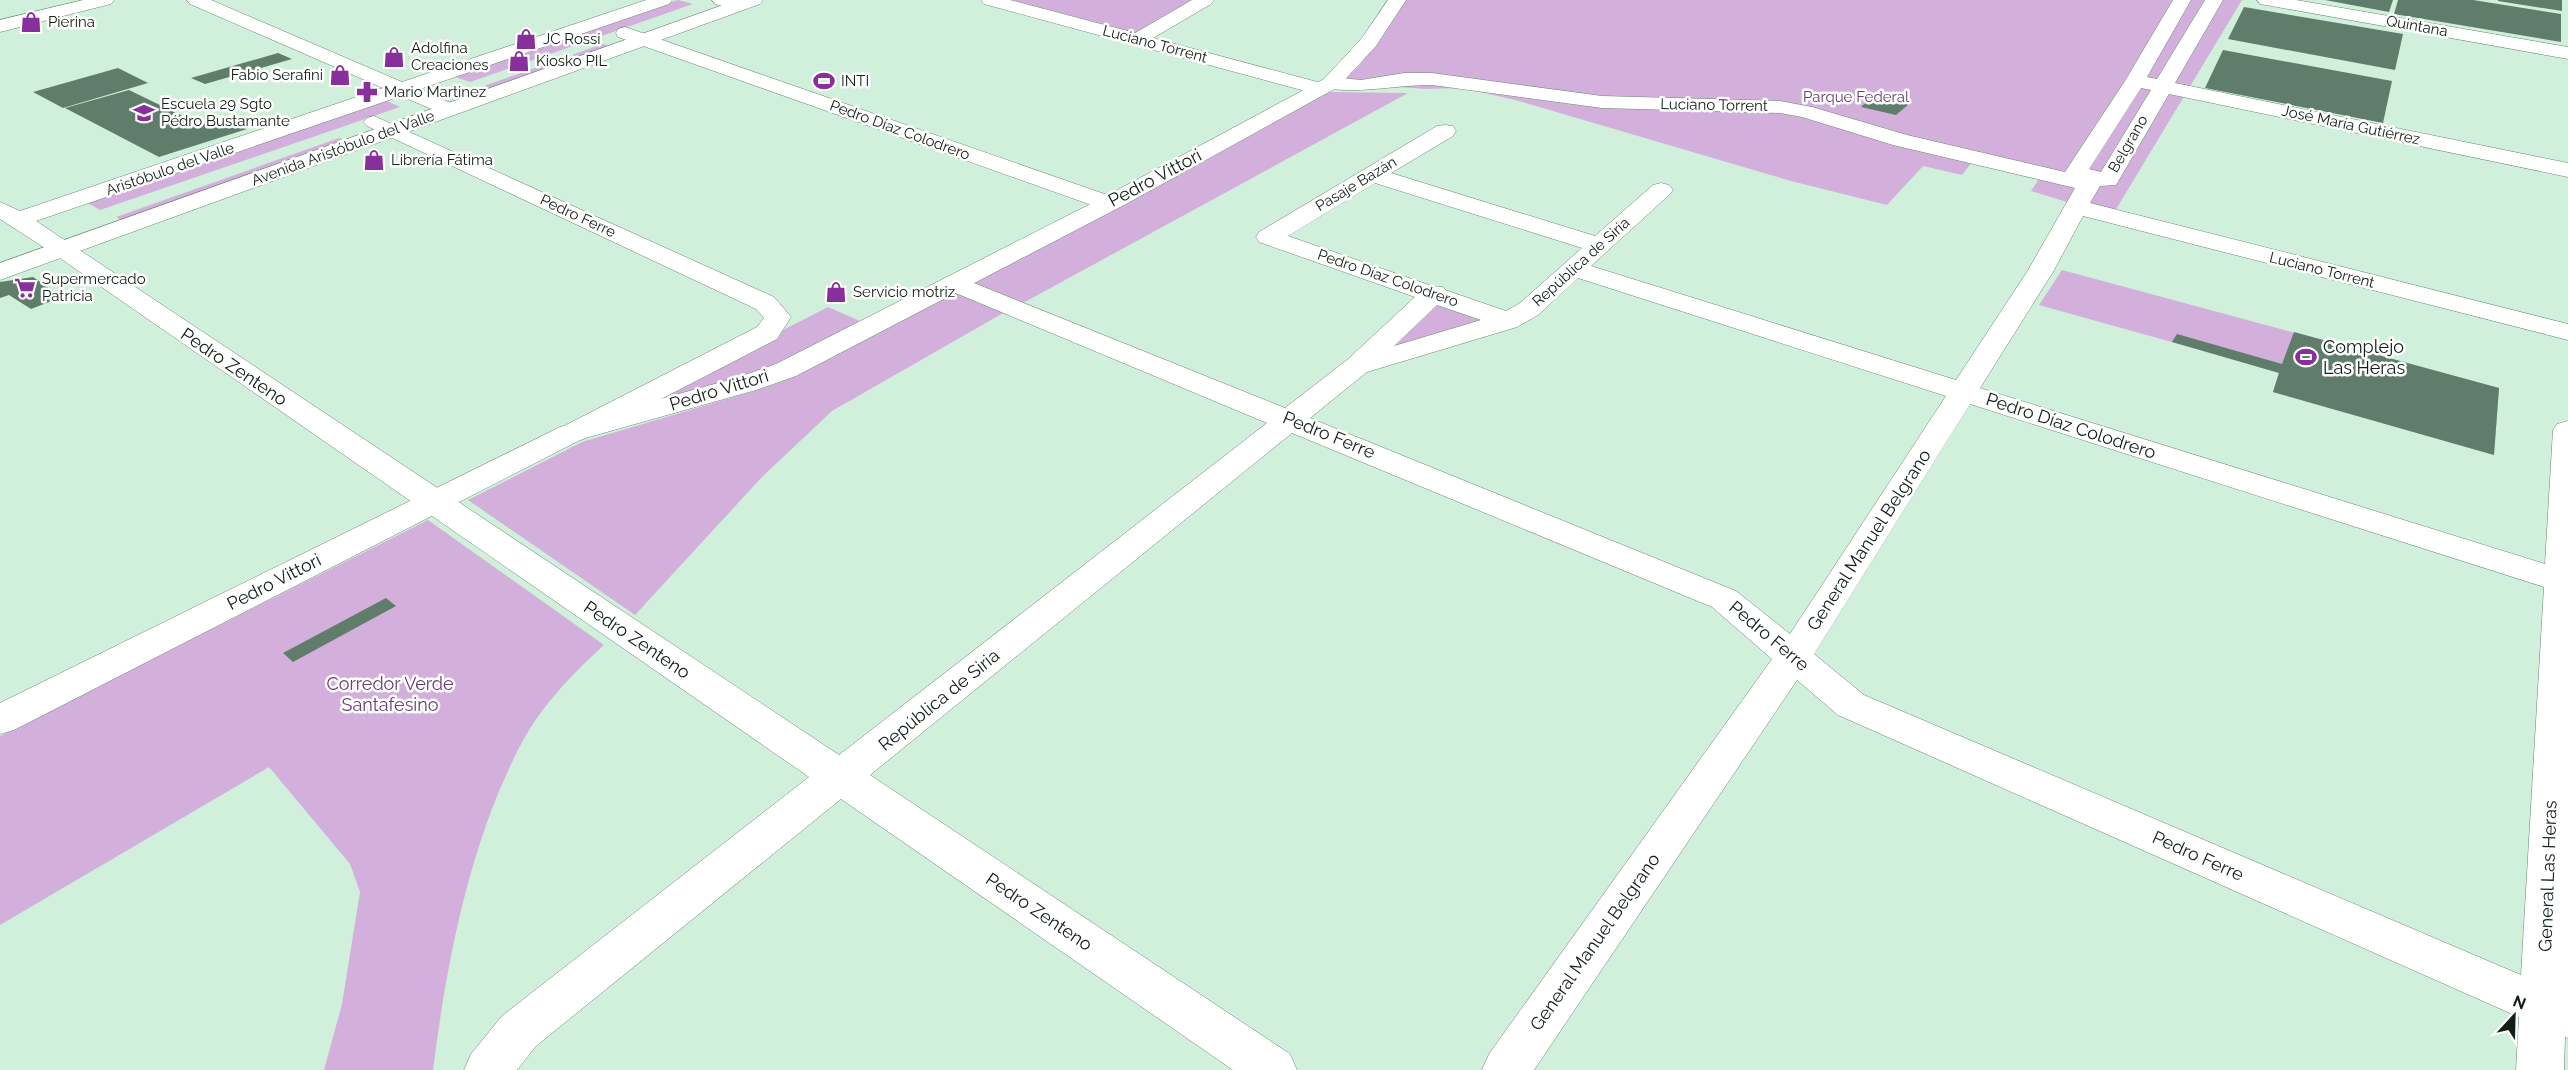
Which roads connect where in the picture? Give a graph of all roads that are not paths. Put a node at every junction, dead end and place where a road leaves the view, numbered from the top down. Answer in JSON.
{"nodes":[{"id":1,"x":105,"y":0,"type":"edge"},
{"id":2,"x":196,"y":0,"type":"edge"},
{"id":3,"x":663,"y":0,"type":"edge"},
{"id":4,"x":990,"y":0,"type":"edge"},
{"id":5,"x":1205,"y":0,"type":"edge"},
{"id":6,"x":1397,"y":0,"type":"edge"},
{"id":7,"x":2182,"y":0,"type":"edge"},
{"id":8,"x":2214,"y":0,"type":"edge"},
{"id":9,"x":2266,"y":0,"type":"edge"},
{"id":10,"x":733,"y":1,"type":"edge"},
{"id":11,"x":0,"y":26,"type":"edge"},
{"id":12,"x":635,"y":36,"type":"junction"},
{"id":13,"x":1138,"y":39,"type":"junction"},
{"id":14,"x":2568,"y":53,"type":"edge"},
{"id":15,"x":2135,"y":81,"type":"junction"},
{"id":16,"x":1326,"y":86,"type":"junction"},
{"id":17,"x":2161,"y":86,"type":"junction"},
{"id":18,"x":401,"y":90,"type":"junction"},
{"id":19,"x":440,"y":106,"type":"junction"},
{"id":20,"x":384,"y":126,"type":"junction"},
{"id":21,"x":1445,"y":131,"type":"dead end"},
{"id":22,"x":2568,"y":170,"type":"edge"},
{"id":23,"x":1373,"y":175,"type":"junction"},
{"id":24,"x":1661,"y":190,"type":"dead end"},
{"id":25,"x":2086,"y":190,"type":"junction"},
{"id":26,"x":1108,"y":204,"type":"junction"},
{"id":27,"x":9,"y":215,"type":"edge"},
{"id":28,"x":1268,"y":237,"type":"joint"},
{"id":29,"x":55,"y":243,"type":"junction"},
{"id":30,"x":1599,"y":245,"type":"junction"},
{"id":31,"x":0,"y":255,"type":"edge"},
{"id":32,"x":1574,"y":269,"type":"junction"},
{"id":33,"x":0,"y":272,"type":"edge"},
{"id":34,"x":955,"y":284,"type":"junction"},
{"id":35,"x":1434,"y":293,"type":"junction"},
{"id":36,"x":1508,"y":321,"type":"junction"},
{"id":37,"x":2568,"y":332,"type":"edge"},
{"id":38,"x":1357,"y":366,"type":"junction"},
{"id":39,"x":1964,"y":392,"type":"junction"},
{"id":40,"x":1289,"y":419,"type":"junction"},
{"id":41,"x":2568,"y":430,"type":"edge"},
{"id":42,"x":571,"y":434,"type":"junction"},
{"id":43,"x":435,"y":502,"type":"junction"},
{"id":44,"x":2564,"y":582,"type":"edge"},
{"id":45,"x":1794,"y":656,"type":"junction"},
{"id":46,"x":0,"y":720,"type":"edge"},
{"id":47,"x":841,"y":778,"type":"junction"},
{"id":48,"x":2555,"y":1011,"type":"edge"},
{"id":49,"x":488,"y":1070,"type":"edge"},
{"id":50,"x":1273,"y":1070,"type":"edge"},
{"id":51,"x":1506,"y":1070,"type":"edge"},
{"id":52,"x":2540,"y":1070,"type":"edge"}],
"edges":[{"from":1,"to":11,"type":"street"},
{"from":2,"to":18,"type":"street"},
{"from":3,"to":18,"type":"street","name":"Aristóbulo del Valle"},
{"from":4,"to":13,"type":"street","name":"Luciano Torrent"},
{"from":5,"to":13,"type":"street"},
{"from":6,"to":16,"type":"street","name":"Pedro Vittori"},
{"from":7,"to":15,"type":"street","name":"Belgrano"},
{"from":8,"to":17,"type":"street","name":"Belgrano"},
{"from":9,"to":14,"type":"street","name":"Quintana"},
{"from":10,"to":12,"type":"street","name":"Avenida Aristóbulo del Valle"},
{"from":12,"to":19,"type":"street","name":"Avenida Aristóbulo del Valle"},
{"from":12,"to":26,"type":"street","name":"Pedro Díaz Colodrero"},
{"from":13,"to":16,"type":"street","name":"Luciano Torrent"},
{"from":15,"to":17,"type":"street","name":"José María Gutiérrez"},
{"from":15,"to":25,"type":"street","name":"Belgrano"},
{"from":16,"to":25,"type":"street","name":"Luciano Torrent"},
{"from":16,"to":26,"type":"street","name":"Pedro Vittori"},
{"from":17,"to":22,"type":"street","name":"José María Gutiérrez"},
{"from":17,"to":25,"type":"street","name":"Belgrano"},
{"from":18,"to":19,"type":"street"},
{"from":18,"to":27,"type":"street","name":"Aristóbulo del Valle"},
{"from":19,"to":20,"type":"street","name":"Avenida Aristóbulo del Valle"},
{"from":20,"to":29,"type":"street","name":"Avenida Aristóbulo del Valle"},
{"from":20,"to":42,"type":"street","name":"Pedro Ferre"},
{"from":21,"to":23,"type":"street","name":"Pasaje Bazán"},
{"from":23,"to":28,"type":"street","name":"Pasaje Bazán"},
{"from":23,"to":30,"type":"street"},
{"from":24,"to":30,"type":"street","name":"República de Siria"},
{"from":25,"to":37,"type":"street","name":"Luciano Torrent"},
{"from":25,"to":39,"type":"street","name":"General Manuel Belgrano"},
{"from":26,"to":34,"type":"street","name":"Pedro Vittori"},
{"from":27,"to":29,"type":"street","name":"Pedro Zenteno"},
{"from":28,"to":35,"type":"street","name":"Pedro Díaz Colodrero"},
{"from":29,"to":31,"type":"street","name":"Avenida Aristóbulo del Valle"},
{"from":29,"to":33,"type":"street","name":"Avenida Aristóbulo del Valle"},
{"from":29,"to":43,"type":"street","name":"Pedro Zenteno"},
{"from":30,"to":32,"type":"street","name":"República de Siria"},
{"from":32,"to":36,"type":"street","name":"República de Siria"},
{"from":32,"to":39,"type":"street","name":"Pedro Díaz Colodrero"},
{"from":34,"to":40,"type":"street","name":"Pedro Ferre"},
{"from":34,"to":42,"type":"street","name":"Pedro Vittori"},
{"from":35,"to":36,"type":"street","name":"Pedro Díaz Colodrero"},
{"from":35,"to":38,"type":"street","name":"República de Siria"},
{"from":36,"to":38,"type":"street","name":"República de Siria"},
{"from":38,"to":40,"type":"street","name":"República de Siria"},
{"from":39,"to":44,"type":"street","name":"Pedro Díaz Colodrero"},
{"from":39,"to":45,"type":"street","name":"General Manuel Belgrano"},
{"from":40,"to":45,"type":"street","name":"Pedro Ferre"},
{"from":40,"to":47,"type":"street","name":"República de Siria"},
{"from":41,"to":44,"type":"street","name":"General Las Heras"},
{"from":42,"to":43,"type":"street","name":"Pedro Vittori"},
{"from":43,"to":46,"type":"street","name":"Pedro Vittori"},
{"from":43,"to":47,"type":"street","name":"Pedro Zenteno"},
{"from":44,"to":48,"type":"street","name":"General Las Heras"},
{"from":45,"to":48,"type":"street","name":"Pedro Ferre"},
{"from":45,"to":51,"type":"street","name":"General Manuel Belgrano"},
{"from":47,"to":49,"type":"street","name":"República de Siria"},
{"from":47,"to":50,"type":"street","name":"Pedro Zenteno"},
{"from":48,"to":52,"type":"street","name":"General Las Heras"}]}
